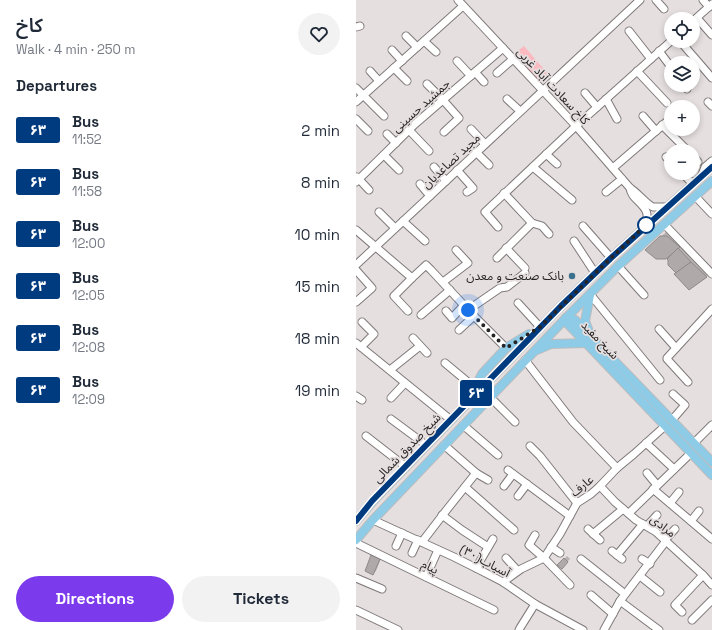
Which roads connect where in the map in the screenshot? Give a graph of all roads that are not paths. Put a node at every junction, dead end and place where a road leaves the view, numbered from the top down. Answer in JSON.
{"nodes":[{"id":1,"x":640,"y":0,"type":"edge"},
{"id":2,"x":656,"y":0,"type":"edge"},
{"id":3,"x":703,"y":0,"type":"edge"},
{"id":4,"x":461,"y":3,"type":"edge"},
{"id":5,"x":710,"y":6,"type":"edge"},
{"id":6,"x":664,"y":9,"type":"dead end"},
{"id":7,"x":700,"y":15,"type":"edge"},
{"id":8,"x":700,"y":24,"type":"edge"},
{"id":9,"x":629,"y":31,"type":"dead end"},
{"id":10,"x":406,"y":36,"type":"dead end"},
{"id":11,"x":712,"y":36,"type":"edge"},
{"id":12,"x":424,"y":41,"type":"junction"},
{"id":13,"x":417,"y":47,"type":"junction"},
{"id":14,"x":664,"y":47,"type":"edge"},
{"id":15,"x":503,"y":48,"type":"junction"},
{"id":16,"x":686,"y":48,"type":"edge"},
{"id":17,"x":392,"y":50,"type":"dead end"},
{"id":18,"x":659,"y":51,"type":"junction"},
{"id":19,"x":436,"y":52,"type":"dead end"},
{"id":20,"x":664,"y":58,"type":"edge"},
{"id":21,"x":513,"y":59,"type":"junction"},
{"id":22,"x":651,"y":59,"type":"junction"},
{"id":23,"x":402,"y":61,"type":"junction"},
{"id":24,"x":457,"y":61,"type":"dead end"},
{"id":25,"x":394,"y":68,"type":"junction"},
{"id":26,"x":370,"y":71,"type":"dead end"},
{"id":27,"x":637,"y":71,"type":"junction"},
{"id":28,"x":497,"y":73,"type":"dead end"},
{"id":29,"x":473,"y":74,"type":"junction"},
{"id":30,"x":712,"y":78,"type":"edge"},
{"id":31,"x":379,"y":81,"type":"junction"},
{"id":32,"x":407,"y":81,"type":"dead end"},
{"id":33,"x":484,"y":82,"type":"dead end"},
{"id":34,"x":427,"y":84,"type":"dead end"},
{"id":35,"x":356,"y":88,"type":"edge"},
{"id":36,"x":542,"y":90,"type":"junction"},
{"id":37,"x":585,"y":93,"type":"dead end"},
{"id":38,"x":364,"y":96,"type":"junction"},
{"id":39,"x":507,"y":99,"type":"dead end"},
{"id":40,"x":606,"y":99,"type":"junction"},
{"id":41,"x":443,"y":100,"type":"junction"},
{"id":42,"x":664,"y":101,"type":"edge"},
{"id":43,"x":356,"y":102,"type":"edge"},
{"id":44,"x":597,"y":107,"type":"junction"},
{"id":45,"x":520,"y":112,"type":"junction"},
{"id":46,"x":384,"y":116,"type":"dead end"},
{"id":47,"x":643,"y":116,"type":"dead end"},
{"id":48,"x":356,"y":119,"type":"edge"},
{"id":49,"x":617,"y":119,"type":"dead end"},
{"id":50,"x":662,"y":125,"type":"joint"},
{"id":51,"x":576,"y":126,"type":"junction"},
{"id":52,"x":471,"y":129,"type":"dead end"},
{"id":53,"x":409,"y":130,"type":"junction"},
{"id":54,"x":368,"y":131,"type":"dead end"},
{"id":55,"x":656,"y":131,"type":"junction"},
{"id":56,"x":444,"y":132,"type":"dead end"},
{"id":57,"x":387,"y":134,"type":"dead end"},
{"id":58,"x":396,"y":143,"type":"junction"},
{"id":59,"x":485,"y":144,"type":"junction"},
{"id":60,"x":681,"y":144,"type":"edge"},
{"id":61,"x":429,"y":151,"type":"dead end"},
{"id":62,"x":476,"y":152,"type":"junction"},
{"id":63,"x":546,"y":154,"type":"junction"},
{"id":64,"x":384,"y":155,"type":"junction"},
{"id":65,"x":712,"y":161,"type":"edge"},
{"id":66,"x":557,"y":164,"type":"dead end"},
{"id":67,"x":489,"y":165,"type":"dead end"},
{"id":68,"x":434,"y":167,"type":"dead end"},
{"id":69,"x":533,"y":167,"type":"junction"},
{"id":70,"x":712,"y":167,"type":"edge"},
{"id":71,"x":613,"y":168,"type":"junction"},
{"id":72,"x":399,"y":170,"type":"dead end"},
{"id":73,"x":457,"y":170,"type":"junction"},
{"id":74,"x":701,"y":177,"type":"junction"},
{"id":75,"x":622,"y":179,"type":"junction"},
{"id":76,"x":357,"y":180,"type":"edge"},
{"id":77,"x":689,"y":180,"type":"edge"},
{"id":78,"x":446,"y":181,"type":"junction"},
{"id":79,"x":711,"y":182,"type":"edge"},
{"id":80,"x":420,"y":184,"type":"dead end"},
{"id":81,"x":693,"y":184,"type":"junction"},
{"id":82,"x":630,"y":188,"type":"junction"},
{"id":83,"x":369,"y":190,"type":"dead end"},
{"id":84,"x":468,"y":192,"type":"dead end"},
{"id":85,"x":606,"y":192,"type":"dead end"},
{"id":86,"x":504,"y":193,"type":"junction"},
{"id":87,"x":430,"y":196,"type":"junction"},
{"id":88,"x":695,"y":196,"type":"junction"},
{"id":89,"x":572,"y":200,"type":"dead end"},
{"id":90,"x":667,"y":207,"type":"junction"},
{"id":91,"x":379,"y":212,"type":"dead end"},
{"id":92,"x":712,"y":214,"type":"edge"},
{"id":93,"x":403,"y":221,"type":"junction"},
{"id":94,"x":532,"y":223,"type":"junction"},
{"id":95,"x":647,"y":224,"type":"junction"},
{"id":96,"x":664,"y":224,"type":"junction"},
{"id":97,"x":583,"y":226,"type":"dead end"},
{"id":98,"x":498,"y":227,"type":"dead end"},
{"id":99,"x":395,"y":228,"type":"junction"},
{"id":100,"x":356,"y":230,"type":"edge"},
{"id":101,"x":549,"y":234,"type":"dead end"},
{"id":102,"x":425,"y":241,"type":"dead end"},
{"id":103,"x":574,"y":241,"type":"dead end"},
{"id":104,"x":375,"y":246,"type":"junction"},
{"id":105,"x":506,"y":248,"type":"junction"},
{"id":106,"x":456,"y":250,"type":"dead end"},
{"id":107,"x":497,"y":258,"type":"dead end"},
{"id":108,"x":611,"y":258,"type":"junction"},
{"id":109,"x":356,"y":265,"type":"edge"},
{"id":110,"x":618,"y":266,"type":"junction"},
{"id":111,"x":356,"y":270,"type":"edge"},
{"id":112,"x":711,"y":272,"type":"edge"},
{"id":113,"x":595,"y":273,"type":"junction"},
{"id":114,"x":412,"y":278,"type":"junction"},
{"id":115,"x":443,"y":282,"type":"junction"},
{"id":116,"x":450,"y":290,"type":"junction"},
{"id":117,"x":590,"y":294,"type":"junction"},
{"id":118,"x":644,"y":296,"type":"dead end"},
{"id":119,"x":356,"y":302,"type":"edge"},
{"id":120,"x":518,"y":303,"type":"dead end"},
{"id":121,"x":466,"y":307,"type":"junction"},
{"id":122,"x":558,"y":309,"type":"junction"},
{"id":123,"x":712,"y":309,"type":"edge"},
{"id":124,"x":408,"y":311,"type":"dead end"},
{"id":125,"x":446,"y":311,"type":"dead end"},
{"id":126,"x":421,"y":315,"type":"dead end"},
{"id":127,"x":474,"y":316,"type":"junction"},
{"id":128,"x":566,"y":318,"type":"junction"},
{"id":129,"x":362,"y":322,"type":"dead end"},
{"id":130,"x":540,"y":327,"type":"junction"},
{"id":131,"x":659,"y":329,"type":"dead end"},
{"id":132,"x":459,"y":330,"type":"dead end"},
{"id":133,"x":413,"y":338,"type":"dead end"},
{"id":134,"x":589,"y":340,"type":"junction"},
{"id":135,"x":359,"y":345,"type":"edge"},
{"id":136,"x":420,"y":346,"type":"junction"},
{"id":137,"x":506,"y":348,"type":"junction"},
{"id":138,"x":676,"y":348,"type":"junction"},
{"id":139,"x":427,"y":352,"type":"dead end"},
{"id":140,"x":533,"y":352,"type":"junction"},
{"id":141,"x":525,"y":360,"type":"junction"},
{"id":142,"x":445,"y":363,"type":"dead end"},
{"id":143,"x":390,"y":370,"type":"junction"},
{"id":144,"x":660,"y":380,"type":"dead end"},
{"id":145,"x":688,"y":382,"type":"dead end"},
{"id":146,"x":405,"y":383,"type":"junction"},
{"id":147,"x":475,"y":388,"type":"junction"},
{"id":148,"x":673,"y":394,"type":"dead end"},
{"id":149,"x":490,"y":397,"type":"junction"},
{"id":150,"x":391,"y":398,"type":"dead end"},
{"id":151,"x":467,"y":403,"type":"junction"},
{"id":152,"x":391,"y":419,"type":"dead end"},
{"id":153,"x":451,"y":420,"type":"junction"},
{"id":154,"x":672,"y":420,"type":"junction"},
{"id":155,"x":516,"y":422,"type":"dead end"},
{"id":156,"x":463,"y":425,"type":"junction"},
{"id":157,"x":712,"y":425,"type":"edge"},
{"id":158,"x":665,"y":426,"type":"junction"},
{"id":159,"x":436,"y":435,"type":"junction"},
{"id":160,"x":366,"y":436,"type":"dead end"},
{"id":161,"x":646,"y":443,"type":"junction"},
{"id":162,"x":694,"y":443,"type":"junction"},
{"id":163,"x":445,"y":444,"type":"junction"},
{"id":164,"x":426,"y":445,"type":"junction"},
{"id":165,"x":530,"y":446,"type":"dead end"},
{"id":166,"x":691,"y":453,"type":"junction"},
{"id":167,"x":498,"y":455,"type":"dead end"},
{"id":168,"x":712,"y":462,"type":"edge"},
{"id":169,"x":406,"y":467,"type":"junction"},
{"id":170,"x":617,"y":468,"type":"junction"},
{"id":171,"x":674,"y":469,"type":"junction"},
{"id":172,"x":476,"y":473,"type":"junction"},
{"id":173,"x":647,"y":473,"type":"dead end"},
{"id":174,"x":712,"y":475,"type":"edge"},
{"id":175,"x":488,"y":480,"type":"dead end"},
{"id":176,"x":526,"y":484,"type":"junction"},
{"id":177,"x":504,"y":486,"type":"dead end"},
{"id":178,"x":600,"y":486,"type":"junction"},
{"id":179,"x":465,"y":487,"type":"junction"},
{"id":180,"x":655,"y":487,"type":"junction"},
{"id":181,"x":679,"y":492,"type":"dead end"},
{"id":182,"x":518,"y":496,"type":"dead end"},
{"id":183,"x":577,"y":503,"type":"junction"},
{"id":184,"x":670,"y":503,"type":"junction"},
{"id":185,"x":626,"y":511,"type":"junction"},
{"id":186,"x":699,"y":511,"type":"dead end"},
{"id":187,"x":442,"y":515,"type":"junction"},
{"id":188,"x":657,"y":515,"type":"dead end"},
{"id":189,"x":570,"y":516,"type":"junction"},
{"id":190,"x":357,"y":517,"type":"edge"},
{"id":191,"x":373,"y":520,"type":"junction"},
{"id":192,"x":691,"y":521,"type":"junction"},
{"id":193,"x":645,"y":525,"type":"junction"},
{"id":194,"x":675,"y":529,"type":"dead end"},
{"id":195,"x":514,"y":530,"type":"dead end"},
{"id":196,"x":402,"y":533,"type":"junction"},
{"id":197,"x":535,"y":535,"type":"dead end"},
{"id":198,"x":712,"y":538,"type":"edge"},
{"id":199,"x":493,"y":539,"type":"dead end"},
{"id":200,"x":600,"y":540,"type":"dead end"},
{"id":201,"x":420,"y":541,"type":"junction"},
{"id":202,"x":666,"y":541,"type":"junction"},
{"id":203,"x":356,"y":542,"type":"edge"},
{"id":204,"x":396,"y":546,"type":"dead end"},
{"id":205,"x":488,"y":547,"type":"junction"},
{"id":206,"x":551,"y":547,"type":"junction"},
{"id":207,"x":438,"y":550,"type":"junction"},
{"id":208,"x":412,"y":553,"type":"dead end"},
{"id":209,"x":560,"y":553,"type":"dead end"},
{"id":210,"x":617,"y":555,"type":"dead end"},
{"id":211,"x":506,"y":558,"type":"dead end"},
{"id":212,"x":544,"y":558,"type":"junction"},
{"id":213,"x":581,"y":559,"type":"dead end"},
{"id":214,"x":642,"y":559,"type":"dead end"},
{"id":215,"x":650,"y":564,"type":"junction"},
{"id":216,"x":476,"y":568,"type":"junction"},
{"id":217,"x":518,"y":571,"type":"junction"},
{"id":218,"x":703,"y":575,"type":"junction"},
{"id":219,"x":640,"y":576,"type":"junction"},
{"id":220,"x":426,"y":577,"type":"junction"},
{"id":221,"x":356,"y":578,"type":"edge"},
{"id":222,"x":503,"y":582,"type":"junction"},
{"id":223,"x":712,"y":585,"type":"edge"},
{"id":224,"x":570,"y":586,"type":"dead end"},
{"id":225,"x":382,"y":589,"type":"dead end"},
{"id":226,"x":660,"y":592,"type":"dead end"},
{"id":227,"x":625,"y":594,"type":"junction"},
{"id":228,"x":591,"y":595,"type":"dead end"},
{"id":229,"x":712,"y":600,"type":"edge"},
{"id":230,"x":620,"y":601,"type":"junction"},
{"id":231,"x":535,"y":604,"type":"junction"},
{"id":232,"x":356,"y":610,"type":"edge"},
{"id":233,"x":494,"y":610,"type":"dead end"},
{"id":234,"x":682,"y":612,"type":"dead end"},
{"id":235,"x":612,"y":614,"type":"junction"},
{"id":236,"x":692,"y":620,"type":"dead end"},
{"id":237,"x":398,"y":630,"type":"edge"},
{"id":238,"x":520,"y":630,"type":"edge"},
{"id":239,"x":582,"y":630,"type":"edge"},
{"id":240,"x":604,"y":630,"type":"edge"},
{"id":241,"x":659,"y":630,"type":"edge"}],
"edges":[{"from":1,"to":36,"type":"street","name":"مجید تصاعدیان"},
{"from":2,"to":6,"type":"street"},
{"from":3,"to":5,"type":"street"},
{"from":4,"to":12,"type":"street"},
{"from":4,"to":15,"type":"street","name":"کاخ سعادت آباد غربی"},
{"from":5,"to":7,"type":"street"},
{"from":8,"to":11,"type":"street"},
{"from":9,"to":22,"type":"street"},
{"from":10,"to":13,"type":"street"},
{"from":12,"to":13,"type":"street"},
{"from":12,"to":19,"type":"street"},
{"from":13,"to":23,"type":"street"},
{"from":14,"to":18,"type":"street"},
{"from":15,"to":21,"type":"street","name":"کاخ سعادت آباد غربی"},
{"from":15,"to":29,"type":"street","name":"جمشید حسینی"},
{"from":16,"to":30,"type":"street"},
{"from":17,"to":23,"type":"street"},
{"from":18,"to":20,"type":"street"},
{"from":18,"to":22,"type":"street"},
{"from":21,"to":28,"type":"street"},
{"from":21,"to":36,"type":"street","name":"کاخ سعادت آباد غربی"},
{"from":22,"to":27,"type":"street"},
{"from":23,"to":25,"type":"street"},
{"from":24,"to":29,"type":"street"},
{"from":25,"to":31,"type":"street"},
{"from":25,"to":32,"type":"street"},
{"from":26,"to":31,"type":"street"},
{"from":27,"to":40,"type":"street"},
{"from":27,"to":42,"type":"street"},
{"from":29,"to":33,"type":"street"},
{"from":29,"to":41,"type":"street","name":"جمشید حسینی"},
{"from":31,"to":38,"type":"street"},
{"from":34,"to":41,"type":"street"},
{"from":35,"to":38,"type":"street"},
{"from":36,"to":45,"type":"street","name":"مجید تصاعدیان"},
{"from":36,"to":51,"type":"street","name":"کاخ سعادت آباد غربی"},
{"from":37,"to":44,"type":"street"},
{"from":38,"to":43,"type":"street"},
{"from":38,"to":46,"type":"street"},
{"from":39,"to":45,"type":"street"},
{"from":40,"to":44,"type":"street"},
{"from":40,"to":49,"type":"street"},
{"from":41,"to":53,"type":"street","name":"جمشید حسینی"},
{"from":41,"to":56,"type":"street"},
{"from":44,"to":51,"type":"street"},
{"from":45,"to":59,"type":"street","name":"مجید تصاعدیان"},
{"from":47,"to":55,"type":"street"},
{"from":48,"to":54,"type":"street"},
{"from":50,"to":55,"type":"street"},
{"from":50,"to":60,"type":"street"},
{"from":51,"to":63,"type":"street"},
{"from":51,"to":71,"type":"street","name":"کاخ سعادت آباد غربی"},
{"from":52,"to":59,"type":"street"},
{"from":53,"to":58,"type":"street","name":"جمشید حسینی"},
{"from":53,"to":61,"type":"street"},
{"from":55,"to":71,"type":"street"},
{"from":57,"to":58,"type":"street"},
{"from":58,"to":64,"type":"street","name":"جمشید حسینی"},
{"from":59,"to":62,"type":"street","name":"مجید تصاعدیان"},
{"from":62,"to":67,"type":"street"},
{"from":62,"to":73,"type":"street","name":"مجید تصاعدیان"},
{"from":63,"to":66,"type":"street"},
{"from":63,"to":69,"type":"street"},
{"from":64,"to":72,"type":"street"},
{"from":64,"to":76,"type":"street","name":"جمشید حسینی"},
{"from":65,"to":74,"type":"street","name":"شیخ صدوق شمالی"},
{"from":68,"to":78,"type":"street"},
{"from":69,"to":86,"type":"street"},
{"from":69,"to":89,"type":"street"},
{"from":70,"to":74,"type":"main road","name":"شیخ صدوق شمالی"},
{"from":71,"to":75,"type":"street","name":"کاخ سعادت آباد غربی"},
{"from":73,"to":78,"type":"street","name":"مجید تصاعدیان"},
{"from":73,"to":84,"type":"street"},
{"from":74,"to":81,"type":"main road","name":"شیخ صدوق شمالی"},
{"from":75,"to":82,"type":"street","name":"کاخ سعادت آباد غربی"},
{"from":75,"to":85,"type":"street"},
{"from":76,"to":83,"type":"street"},
{"from":77,"to":81,"type":"street"},
{"from":78,"to":87,"type":"street","name":"مجید تصاعدیان"},
{"from":79,"to":88,"type":"main road","name":"شیخ صدوق شمالی"},
{"from":80,"to":87,"type":"street"},
{"from":81,"to":90,"type":"main road","name":"شیخ صدوق شمالی"},
{"from":82,"to":90,"type":"street"},
{"from":82,"to":95,"type":"street"},
{"from":86,"to":94,"type":"street"},
{"from":86,"to":98,"type":"street"},
{"from":87,"to":93,"type":"street","name":"مجید تصاعدیان"},
{"from":88,"to":92,"type":"street"},
{"from":88,"to":96,"type":"main road","name":"شیخ صدوق شمالی"},
{"from":90,"to":95,"type":"main road","name":"شیخ صدوق شمالی"},
{"from":91,"to":99,"type":"street"},
{"from":93,"to":99,"type":"street","name":"مجید تصاعدیان"},
{"from":93,"to":102,"type":"street"},
{"from":94,"to":101,"type":"street"},
{"from":94,"to":105,"type":"street"},
{"from":95,"to":108,"type":"main road","name":"شیخ صدوق شمالی"},
{"from":96,"to":110,"type":"main road","name":"شیخ صدوق شمالی"},
{"from":96,"to":112,"type":"street"},
{"from":97,"to":108,"type":"street"},
{"from":99,"to":104,"type":"street","name":"مجید تصاعدیان"},
{"from":100,"to":104,"type":"street"},
{"from":103,"to":113,"type":"street"},
{"from":104,"to":109,"type":"street","name":"مجید تصاعدیان"},
{"from":104,"to":114,"type":"street"},
{"from":105,"to":107,"type":"street"},
{"from":105,"to":121,"type":"street"},
{"from":106,"to":115,"type":"street"},
{"from":108,"to":113,"type":"main road","name":"شیخ صدوق شمالی"},
{"from":110,"to":117,"type":"main road","name":"شیخ صدوق شمالی"},
{"from":110,"to":118,"type":"street"},
{"from":111,"to":119,"type":"street"},
{"from":113,"to":122,"type":"main road","name":"شیخ صدوق شمالی"},
{"from":114,"to":115,"type":"street"},
{"from":114,"to":124,"type":"street"},
{"from":115,"to":116,"type":"street"},
{"from":116,"to":121,"type":"street"},
{"from":116,"to":126,"type":"street"},
{"from":117,"to":128,"type":"main road","name":"شیخ صدوق شمالی"},
{"from":117,"to":134,"type":"main road"},
{"from":117,"to":144,"type":"street"},
{"from":120,"to":130,"type":"street"},
{"from":121,"to":125,"type":"street"},
{"from":121,"to":127,"type":"street"},
{"from":122,"to":128,"type":"main road","name":"شیخ مفید"},
{"from":122,"to":130,"type":"main road","name":"شیخ صدوق شمالی"},
{"from":123,"to":138,"type":"street"},
{"from":127,"to":132,"type":"street"},
{"from":127,"to":137,"type":"street"},
{"from":128,"to":134,"type":"main road","name":"شیخ مفید"},
{"from":128,"to":140,"type":"main road","name":"شیخ صدوق شمالی"},
{"from":129,"to":135,"type":"street"},
{"from":130,"to":137,"type":"main road"},
{"from":130,"to":151,"type":"main road","name":"شیخ صدوق شمالی"},
{"from":131,"to":138,"type":"street"},
{"from":133,"to":136,"type":"street"},
{"from":134,"to":140,"type":"main road"},
{"from":134,"to":154,"type":"main road","name":"شیخ مفید"},
{"from":134,"to":158,"type":"main road","name":"شیخ مفید"},
{"from":135,"to":143,"type":"street"},
{"from":136,"to":139,"type":"street"},
{"from":136,"to":143,"type":"street"},
{"from":137,"to":147,"type":"main road"},
{"from":138,"to":145,"type":"street"},
{"from":140,"to":141,"type":"main road","name":"شیخ صدوق شمالی"},
{"from":141,"to":149,"type":"main road","name":"شیخ صدوق شمالی"},
{"from":141,"to":170,"type":"street"},
{"from":142,"to":147,"type":"street"},
{"from":143,"to":146,"type":"street"},
{"from":146,"to":150,"type":"street"},
{"from":146,"to":153,"type":"street"},
{"from":147,"to":151,"type":"main road"},
{"from":148,"to":154,"type":"street"},
{"from":149,"to":155,"type":"street"},
{"from":149,"to":156,"type":"main road","name":"شیخ صدوق شمالی"},
{"from":151,"to":153,"type":"main road","name":"شیخ صدوق شمالی"},
{"from":152,"to":164,"type":"street"},
{"from":153,"to":159,"type":"main road","name":"شیخ صدوق شمالی"},
{"from":154,"to":162,"type":"main road","name":"شیخ مفید"},
{"from":156,"to":163,"type":"main road","name":"شیخ صدوق شمالی"},
{"from":156,"to":167,"type":"street"},
{"from":157,"to":162,"type":"street"},
{"from":158,"to":161,"type":"street","name":"عارف"},
{"from":158,"to":166,"type":"main road","name":"شیخ مفید"},
{"from":159,"to":163,"type":"main road"},
{"from":159,"to":164,"type":"main road","name":"شیخ صدوق شمالی"},
{"from":160,"to":169,"type":"street"},
{"from":161,"to":170,"type":"street","name":"عارف"},
{"from":161,"to":171,"type":"street"},
{"from":162,"to":168,"type":"main road","name":"شیخ مفید"},
{"from":163,"to":172,"type":"street"},
{"from":163,"to":191,"type":"main road","name":"شیخ صدوق شمالی"},
{"from":164,"to":169,"type":"main road","name":"شیخ صدوق شمالی"},
{"from":165,"to":183,"type":"street"},
{"from":166,"to":171,"type":"street"},
{"from":166,"to":174,"type":"main road","name":"شیخ مفید"},
{"from":169,"to":190,"type":"main road","name":"شیخ صدوق شمالی"},
{"from":170,"to":178,"type":"street","name":"عارف"},
{"from":171,"to":180,"type":"street"},
{"from":172,"to":175,"type":"street"},
{"from":172,"to":179,"type":"street"},
{"from":173,"to":180,"type":"street"},
{"from":176,"to":177,"type":"street"},
{"from":176,"to":182,"type":"street"},
{"from":176,"to":189,"type":"street"},
{"from":178,"to":183,"type":"street","name":"عارف"},
{"from":178,"to":185,"type":"street","name":"مرادی"},
{"from":179,"to":187,"type":"street"},
{"from":179,"to":195,"type":"street"},
{"from":180,"to":184,"type":"street"},
{"from":180,"to":185,"type":"street"},
{"from":181,"to":184,"type":"street"},
{"from":183,"to":189,"type":"street","name":"عارف"},
{"from":184,"to":192,"type":"street"},
{"from":185,"to":193,"type":"street","name":"مرادی"},
{"from":185,"to":200,"type":"street"},
{"from":186,"to":192,"type":"street"},
{"from":187,"to":201,"type":"street"},
{"from":187,"to":205,"type":"street"},
{"from":188,"to":193,"type":"street"},
{"from":189,"to":206,"type":"street","name":"عارف"},
{"from":191,"to":196,"type":"street","name":"آسیاب(۳۰)"},
{"from":191,"to":203,"type":"main road","name":"شیخ صدوق شمالی"},
{"from":192,"to":198,"type":"street"},
{"from":193,"to":202,"type":"street","name":"مرادی"},
{"from":193,"to":210,"type":"street"},
{"from":194,"to":202,"type":"street"},
{"from":196,"to":201,"type":"street","name":"آسیاب(۳۰)"},
{"from":196,"to":204,"type":"street"},
{"from":197,"to":212,"type":"street"},
{"from":199,"to":205,"type":"street"},
{"from":201,"to":207,"type":"street","name":"آسیاب(۳۰)"},
{"from":201,"to":208,"type":"street"},
{"from":202,"to":215,"type":"street"},
{"from":202,"to":218,"type":"street","name":"مرادی"},
{"from":203,"to":220,"type":"street","name":"پیام"},
{"from":205,"to":216,"type":"street"},
{"from":206,"to":209,"type":"street"},
{"from":206,"to":212,"type":"street","name":"عارف"},
{"from":207,"to":216,"type":"street","name":"آسیاب(۳۰)"},
{"from":207,"to":220,"type":"street"},
{"from":211,"to":217,"type":"street"},
{"from":212,"to":217,"type":"street"},
{"from":212,"to":224,"type":"street"},
{"from":213,"to":227,"type":"street"},
{"from":214,"to":215,"type":"street"},
{"from":215,"to":219,"type":"street"},
{"from":216,"to":222,"type":"street","name":"آسیاب(۳۰)"},
{"from":217,"to":222,"type":"street"},
{"from":218,"to":223,"type":"street","name":"مرادی"},
{"from":218,"to":234,"type":"street"},
{"from":219,"to":226,"type":"street"},
{"from":219,"to":227,"type":"street"},
{"from":220,"to":233,"type":"street","name":"پیام"},
{"from":221,"to":225,"type":"street"},
{"from":222,"to":231,"type":"street","name":"آسیاب(۳۰)"},
{"from":227,"to":230,"type":"street"},
{"from":228,"to":235,"type":"street"},
{"from":229,"to":236,"type":"street"},
{"from":230,"to":235,"type":"street"},
{"from":230,"to":241,"type":"street"},
{"from":231,"to":238,"type":"street"},
{"from":231,"to":239,"type":"street","name":"آسیاب(۳۰)"},
{"from":232,"to":237,"type":"street"},
{"from":235,"to":240,"type":"street"}]}
